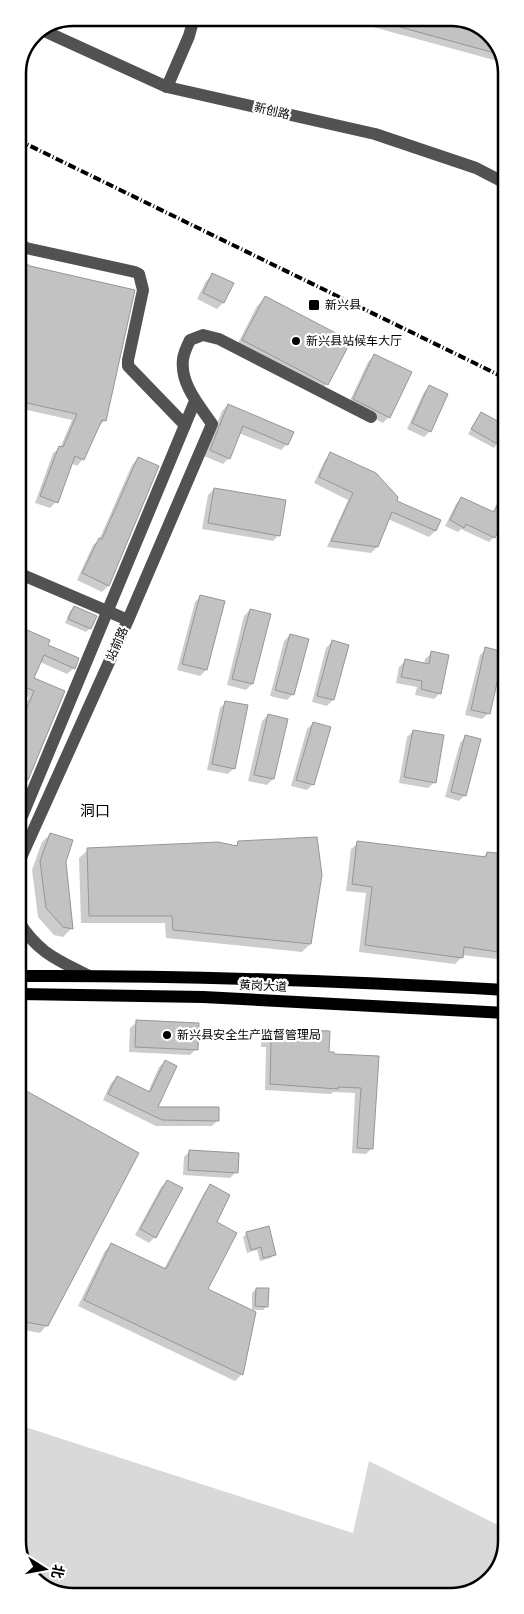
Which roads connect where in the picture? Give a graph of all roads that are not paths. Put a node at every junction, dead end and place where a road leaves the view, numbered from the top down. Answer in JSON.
{"nodes":[{"id":1,"x":192,"y":26,"type":"edge"},
{"id":2,"x":49,"y":33,"type":"edge"},
{"id":3,"x":167,"y":87,"type":"junction"},
{"id":4,"x":498,"y":179,"type":"edge"},
{"id":5,"x":26,"y":248,"type":"edge"},
{"id":6,"x":195,"y":401,"type":"junction"},
{"id":7,"x":371,"y":417,"type":"dead end"},
{"id":8,"x":185,"y":425,"type":"junction"},
{"id":9,"x":26,"y":575,"type":"edge"},
{"id":10,"x":108,"y":611,"type":"junction"},
{"id":11,"x":128,"y":620,"type":"junction"},
{"id":12,"x":26,"y":807,"type":"edge"},
{"id":13,"x":26,"y":844,"type":"edge"},
{"id":14,"x":26,"y":934,"type":"edge"},
{"id":15,"x":26,"y":976,"type":"edge"},
{"id":16,"x":89,"y":976,"type":"junction"},
{"id":17,"x":498,"y":990,"type":"edge"},
{"id":18,"x":26,"y":994,"type":"edge"},
{"id":19,"x":45,"y":994,"type":"junction"},
{"id":20,"x":26,"y":998,"type":"edge"},
{"id":21,"x":498,"y":1012,"type":"edge"}],
"edges":[{"from":1,"to":3,"type":"street"},
{"from":2,"to":3,"type":"street","name":"新创路"},
{"from":3,"to":4,"type":"street","name":"新创路"},
{"from":5,"to":8,"type":"street"},
{"from":6,"to":7,"type":"street"},
{"from":6,"to":8,"type":"street","name":"站前路"},
{"from":6,"to":11,"type":"street","name":"站前路"},
{"from":8,"to":10,"type":"street","name":"站前路"},
{"from":9,"to":10,"type":"street"},
{"from":10,"to":11,"type":"street"},
{"from":10,"to":12,"type":"street","name":"站前路"},
{"from":11,"to":13,"type":"street","name":"站前路"},
{"from":14,"to":16,"type":"street"},
{"from":15,"to":16,"type":"main road","name":"黄岗大道"},
{"from":16,"to":17,"type":"main road","name":"黄岗大道"},
{"from":18,"to":19,"type":"main road","name":"黄岗大道"},
{"from":19,"to":20,"type":"street"},
{"from":19,"to":21,"type":"main road","name":"黄岗大道"}]}
